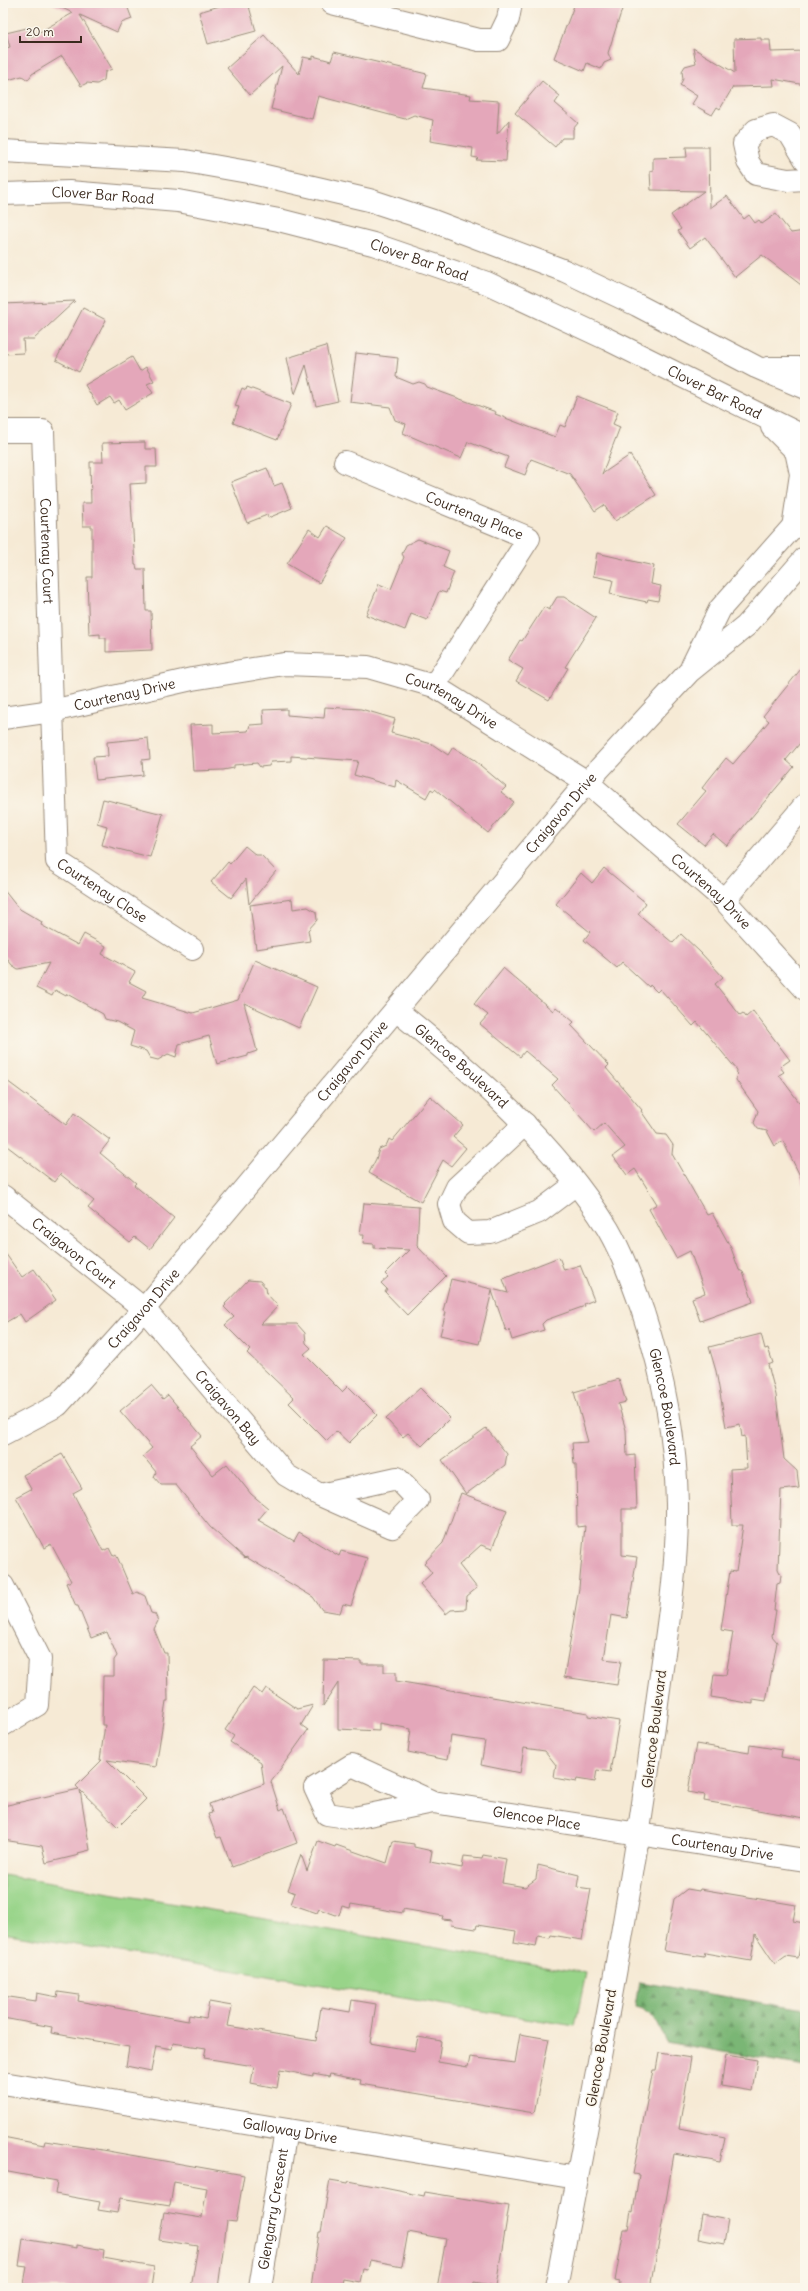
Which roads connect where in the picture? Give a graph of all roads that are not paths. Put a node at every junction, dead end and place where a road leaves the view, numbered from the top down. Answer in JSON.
{"nodes":[{"id":1,"x":332,"y":3,"type":"edge"},
{"id":2,"x":511,"y":3,"type":"edge"},
{"id":3,"x":3,"y":151,"type":"edge"},
{"id":4,"x":805,"y":159,"type":"edge"},
{"id":5,"x":805,"y":179,"type":"edge"},
{"id":6,"x":3,"y":194,"type":"edge"},
{"id":7,"x":756,"y":368,"type":"junction"},
{"id":8,"x":805,"y":368,"type":"edge"},
{"id":9,"x":805,"y":388,"type":"edge"},
{"id":10,"x":805,"y":400,"type":"edge"},
{"id":11,"x":748,"y":408,"type":"junction"},
{"id":12,"x":805,"y":423,"type":"edge"},
{"id":13,"x":3,"y":431,"type":"edge"},
{"id":14,"x":805,"y":437,"type":"edge"},
{"id":15,"x":345,"y":462,"type":"dead end"},
{"id":16,"x":799,"y":521,"type":"edge"},
{"id":17,"x":805,"y":558,"type":"edge"},
{"id":18,"x":689,"y":672,"type":"junction"},
{"id":19,"x":434,"y":686,"type":"junction"},
{"id":20,"x":52,"y":711,"type":"junction"},
{"id":21,"x":3,"y":718,"type":"edge"},
{"id":22,"x":587,"y":782,"type":"junction"},
{"id":23,"x":805,"y":805,"type":"edge"},
{"id":24,"x":724,"y":900,"type":"junction"},
{"id":25,"x":192,"y":950,"type":"dead end"},
{"id":26,"x":805,"y":989,"type":"edge"},
{"id":27,"x":396,"y":1010,"type":"junction"},
{"id":28,"x":525,"y":1124,"type":"junction"},
{"id":29,"x":576,"y":1184,"type":"junction"},
{"id":30,"x":3,"y":1196,"type":"edge"},
{"id":31,"x":144,"y":1310,"type":"junction"},
{"id":32,"x":3,"y":1434,"type":"edge"},
{"id":33,"x":320,"y":1495,"type":"dead end"},
{"id":34,"x":3,"y":1586,"type":"edge"},
{"id":35,"x":3,"y":1725,"type":"edge"},
{"id":36,"x":433,"y":1802,"type":"dead end"},
{"id":37,"x":640,"y":1833,"type":"junction"},
{"id":38,"x":805,"y":1860,"type":"edge"},
{"id":39,"x":3,"y":2082,"type":"edge"},
{"id":40,"x":286,"y":2130,"type":"junction"},
{"id":41,"x":577,"y":2178,"type":"junction"},
{"id":42,"x":260,"y":2288,"type":"edge"},
{"id":43,"x":556,"y":2288,"type":"edge"}],
"edges":[{"from":1,"to":2,"type":"street"},
{"from":3,"to":7,"type":"street"},
{"from":4,"to":5,"type":"street"},
{"from":6,"to":11,"type":"street","name":"Clover Bar Road"},
{"from":7,"to":8,"type":"street"},
{"from":7,"to":9,"type":"street"},
{"from":7,"to":10,"type":"street"},
{"from":11,"to":12,"type":"street"},
{"from":11,"to":14,"type":"street","name":"Clover Bar Road"},
{"from":11,"to":16,"type":"street"},
{"from":13,"to":20,"type":"street","name":"Courtenay Court"},
{"from":15,"to":19,"type":"street","name":"Courtenay Place"},
{"from":16,"to":18,"type":"street","name":"Craigavon Drive"},
{"from":17,"to":18,"type":"street","name":"Craigavon Drive"},
{"from":18,"to":22,"type":"street","name":"Craigavon Drive"},
{"from":19,"to":20,"type":"street","name":"Courtenay Drive"},
{"from":19,"to":22,"type":"street","name":"Courtenay Drive"},
{"from":20,"to":21,"type":"street","name":"Courtenay Drive"},
{"from":20,"to":25,"type":"street","name":"Courtenay Close"},
{"from":22,"to":24,"type":"street","name":"Courtenay Drive"},
{"from":22,"to":27,"type":"street","name":"Craigavon Drive"},
{"from":23,"to":24,"type":"street"},
{"from":24,"to":26,"type":"street","name":"Courtenay Drive"},
{"from":27,"to":28,"type":"street","name":"Glencoe Boulevard"},
{"from":27,"to":31,"type":"street","name":"Craigavon Drive"},
{"from":28,"to":29,"type":"street","name":"Glencoe Boulevard"},
{"from":28,"to":29,"type":"street"},
{"from":29,"to":37,"type":"street","name":"Glencoe Boulevard"},
{"from":30,"to":31,"type":"street","name":"Craigavon Court"},
{"from":31,"to":32,"type":"street","name":"Craigavon Drive"},
{"from":31,"to":33,"type":"street","name":"Craigavon Bay"},
{"from":34,"to":35,"type":"street"},
{"from":36,"to":37,"type":"street","name":"Glencoe Place"},
{"from":37,"to":38,"type":"street","name":"Courtenay Drive"},
{"from":37,"to":41,"type":"street","name":"Glencoe Boulevard"},
{"from":39,"to":40,"type":"street","name":"Galloway Drive"},
{"from":40,"to":41,"type":"street","name":"Galloway Drive"},
{"from":40,"to":42,"type":"street","name":"Glengarry Crescent"},
{"from":41,"to":43,"type":"street","name":"Glencoe Boulevard"}]}
